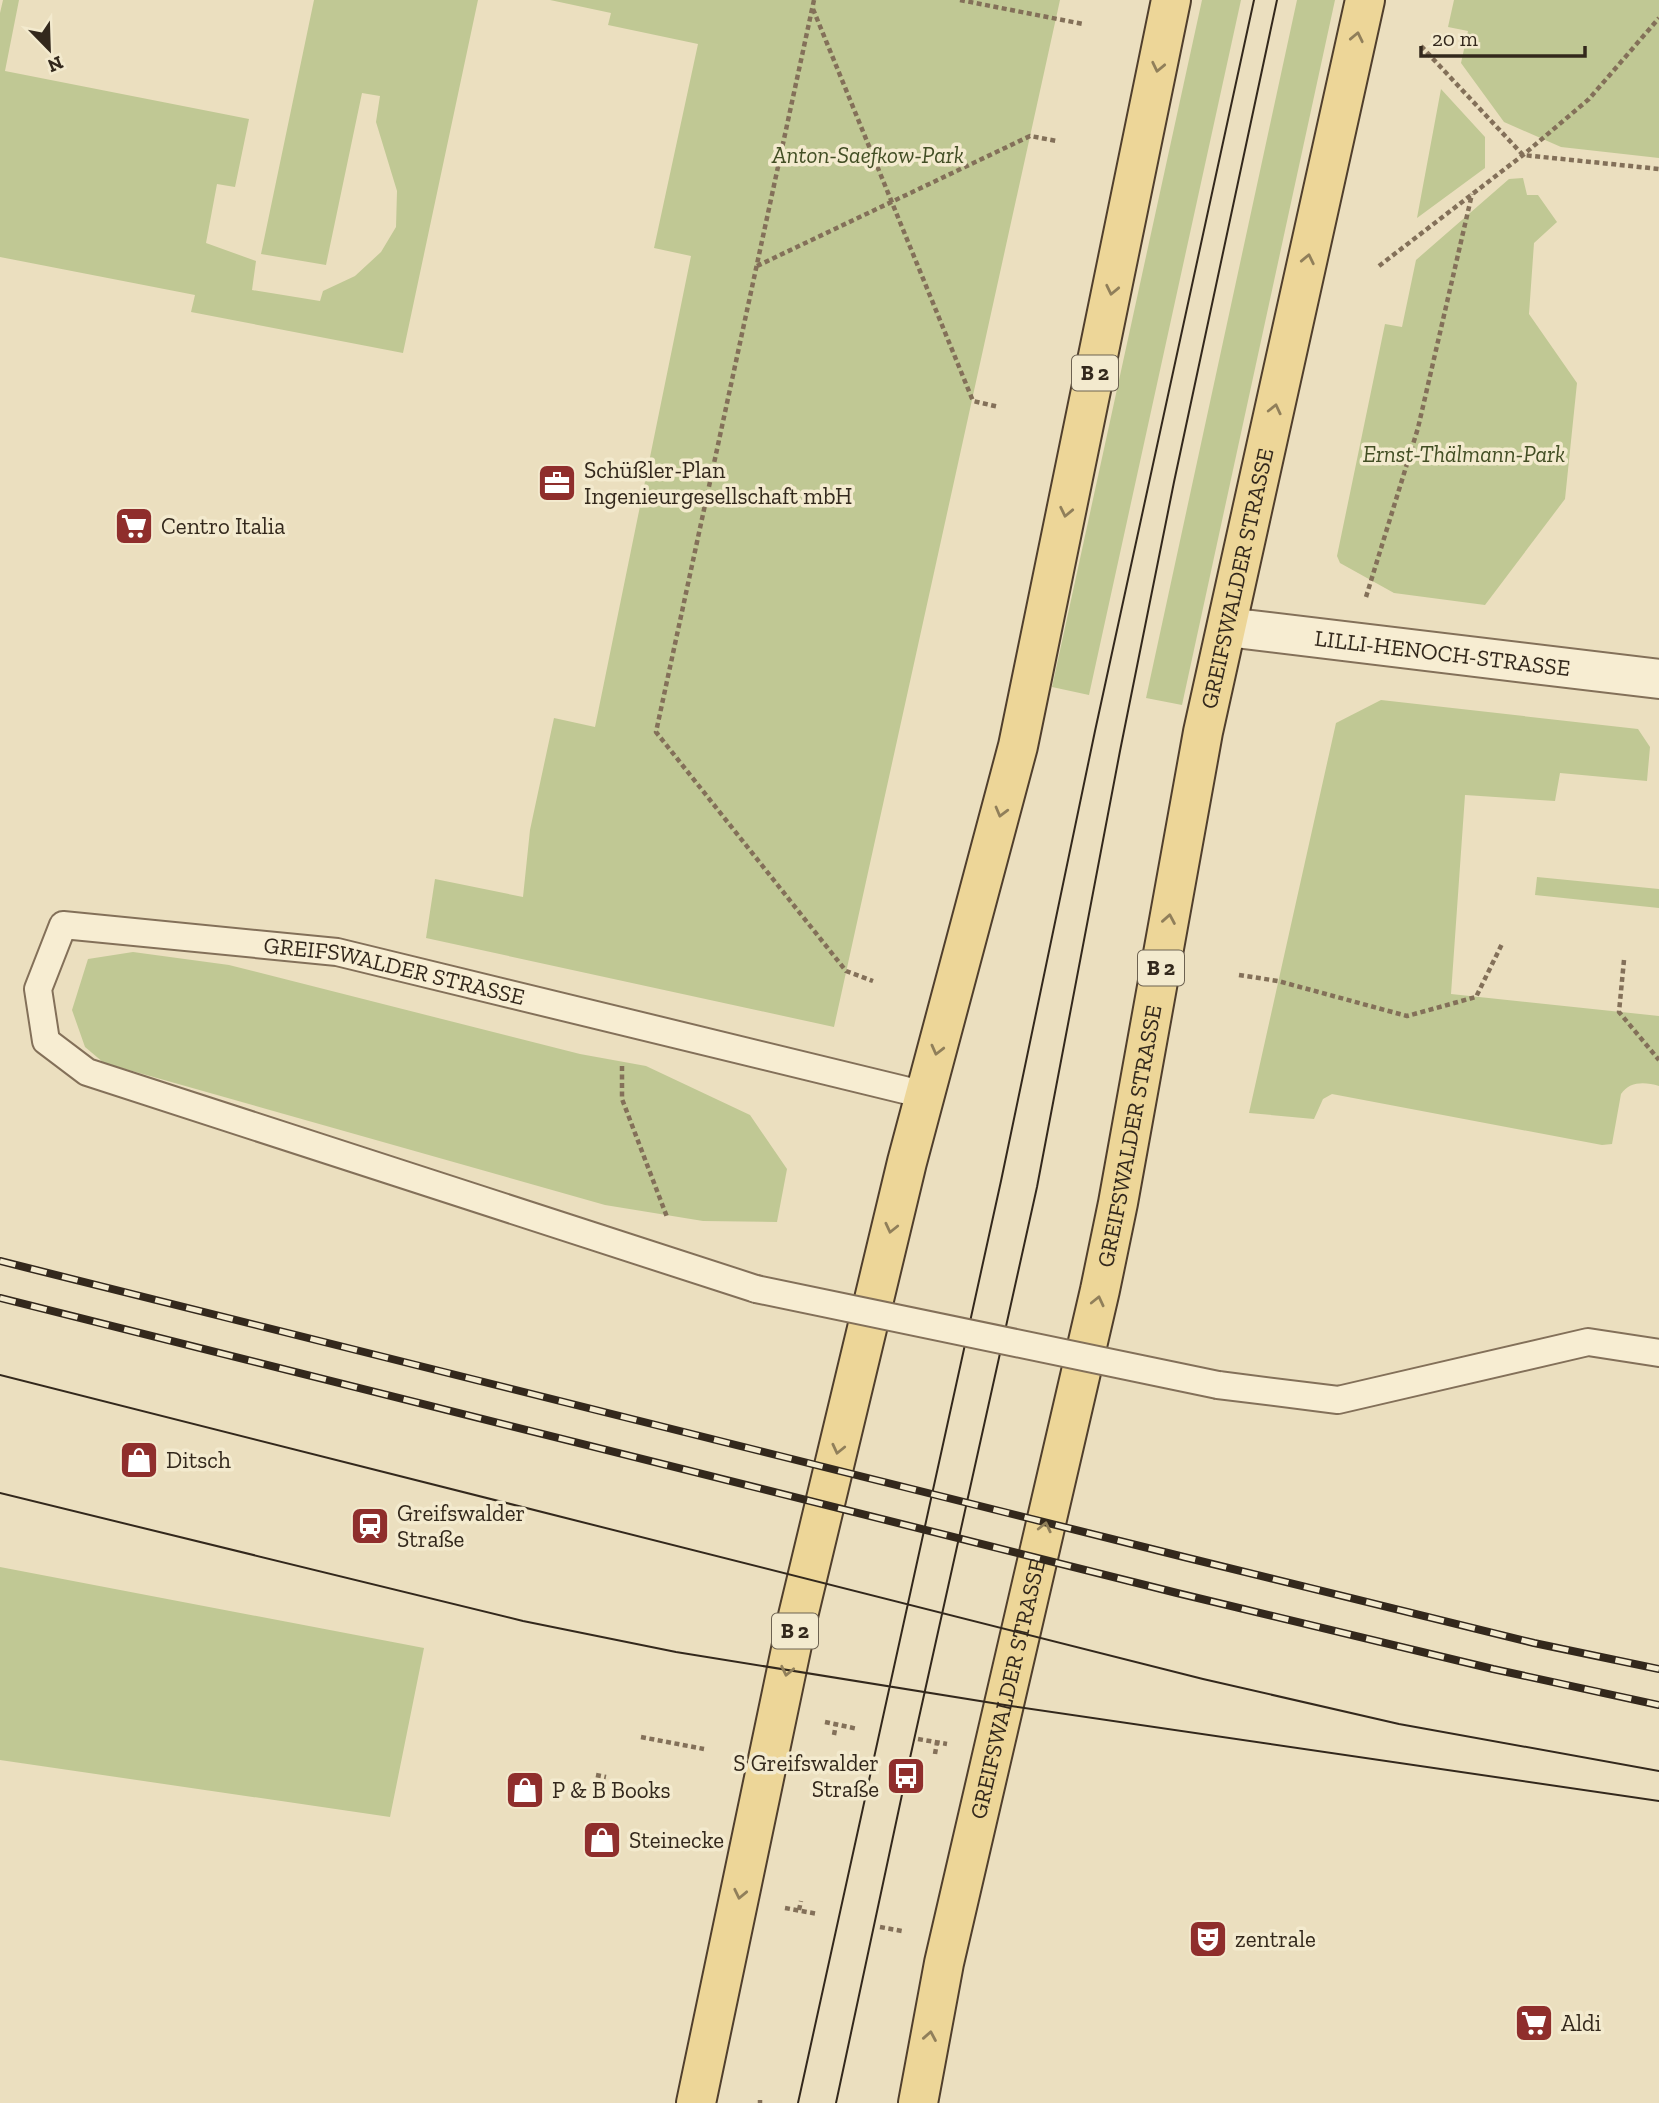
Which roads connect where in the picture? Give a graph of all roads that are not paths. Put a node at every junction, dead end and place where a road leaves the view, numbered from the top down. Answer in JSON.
{"nodes":[{"id":1,"x":1171,"y":0,"type":"edge"},
{"id":2,"x":1365,"y":0,"type":"edge"},
{"id":3,"x":1227,"y":627,"type":"junction"},
{"id":4,"x":1659,"y":679,"type":"edge"},
{"id":5,"x":925,"y":1095,"type":"junction"},
{"id":6,"x":1659,"y":1353,"type":"edge"},
{"id":7,"x":696,"y":2103,"type":"edge"},
{"id":8,"x":918,"y":2103,"type":"edge"}],
"edges":[{"from":1,"to":5,"type":"main road","number":"B 2","one_way":true},
{"from":3,"to":2,"type":"main road","name":"GREIFSWALDER STRASSE","number":"B 2","one_way":true},
{"from":3,"to":4,"type":"street","name":"LILLI-HENOCH-STRASSE"},
{"from":8,"to":3,"type":"main road","name":"GREIFSWALDER STRASSE","number":"B 2","one_way":true},
{"from":5,"to":6,"type":"lane","name":"GREIFSWALDER STRASSE","bridge":true},
{"from":5,"to":7,"type":"main road","number":"B 2","one_way":true}]}
